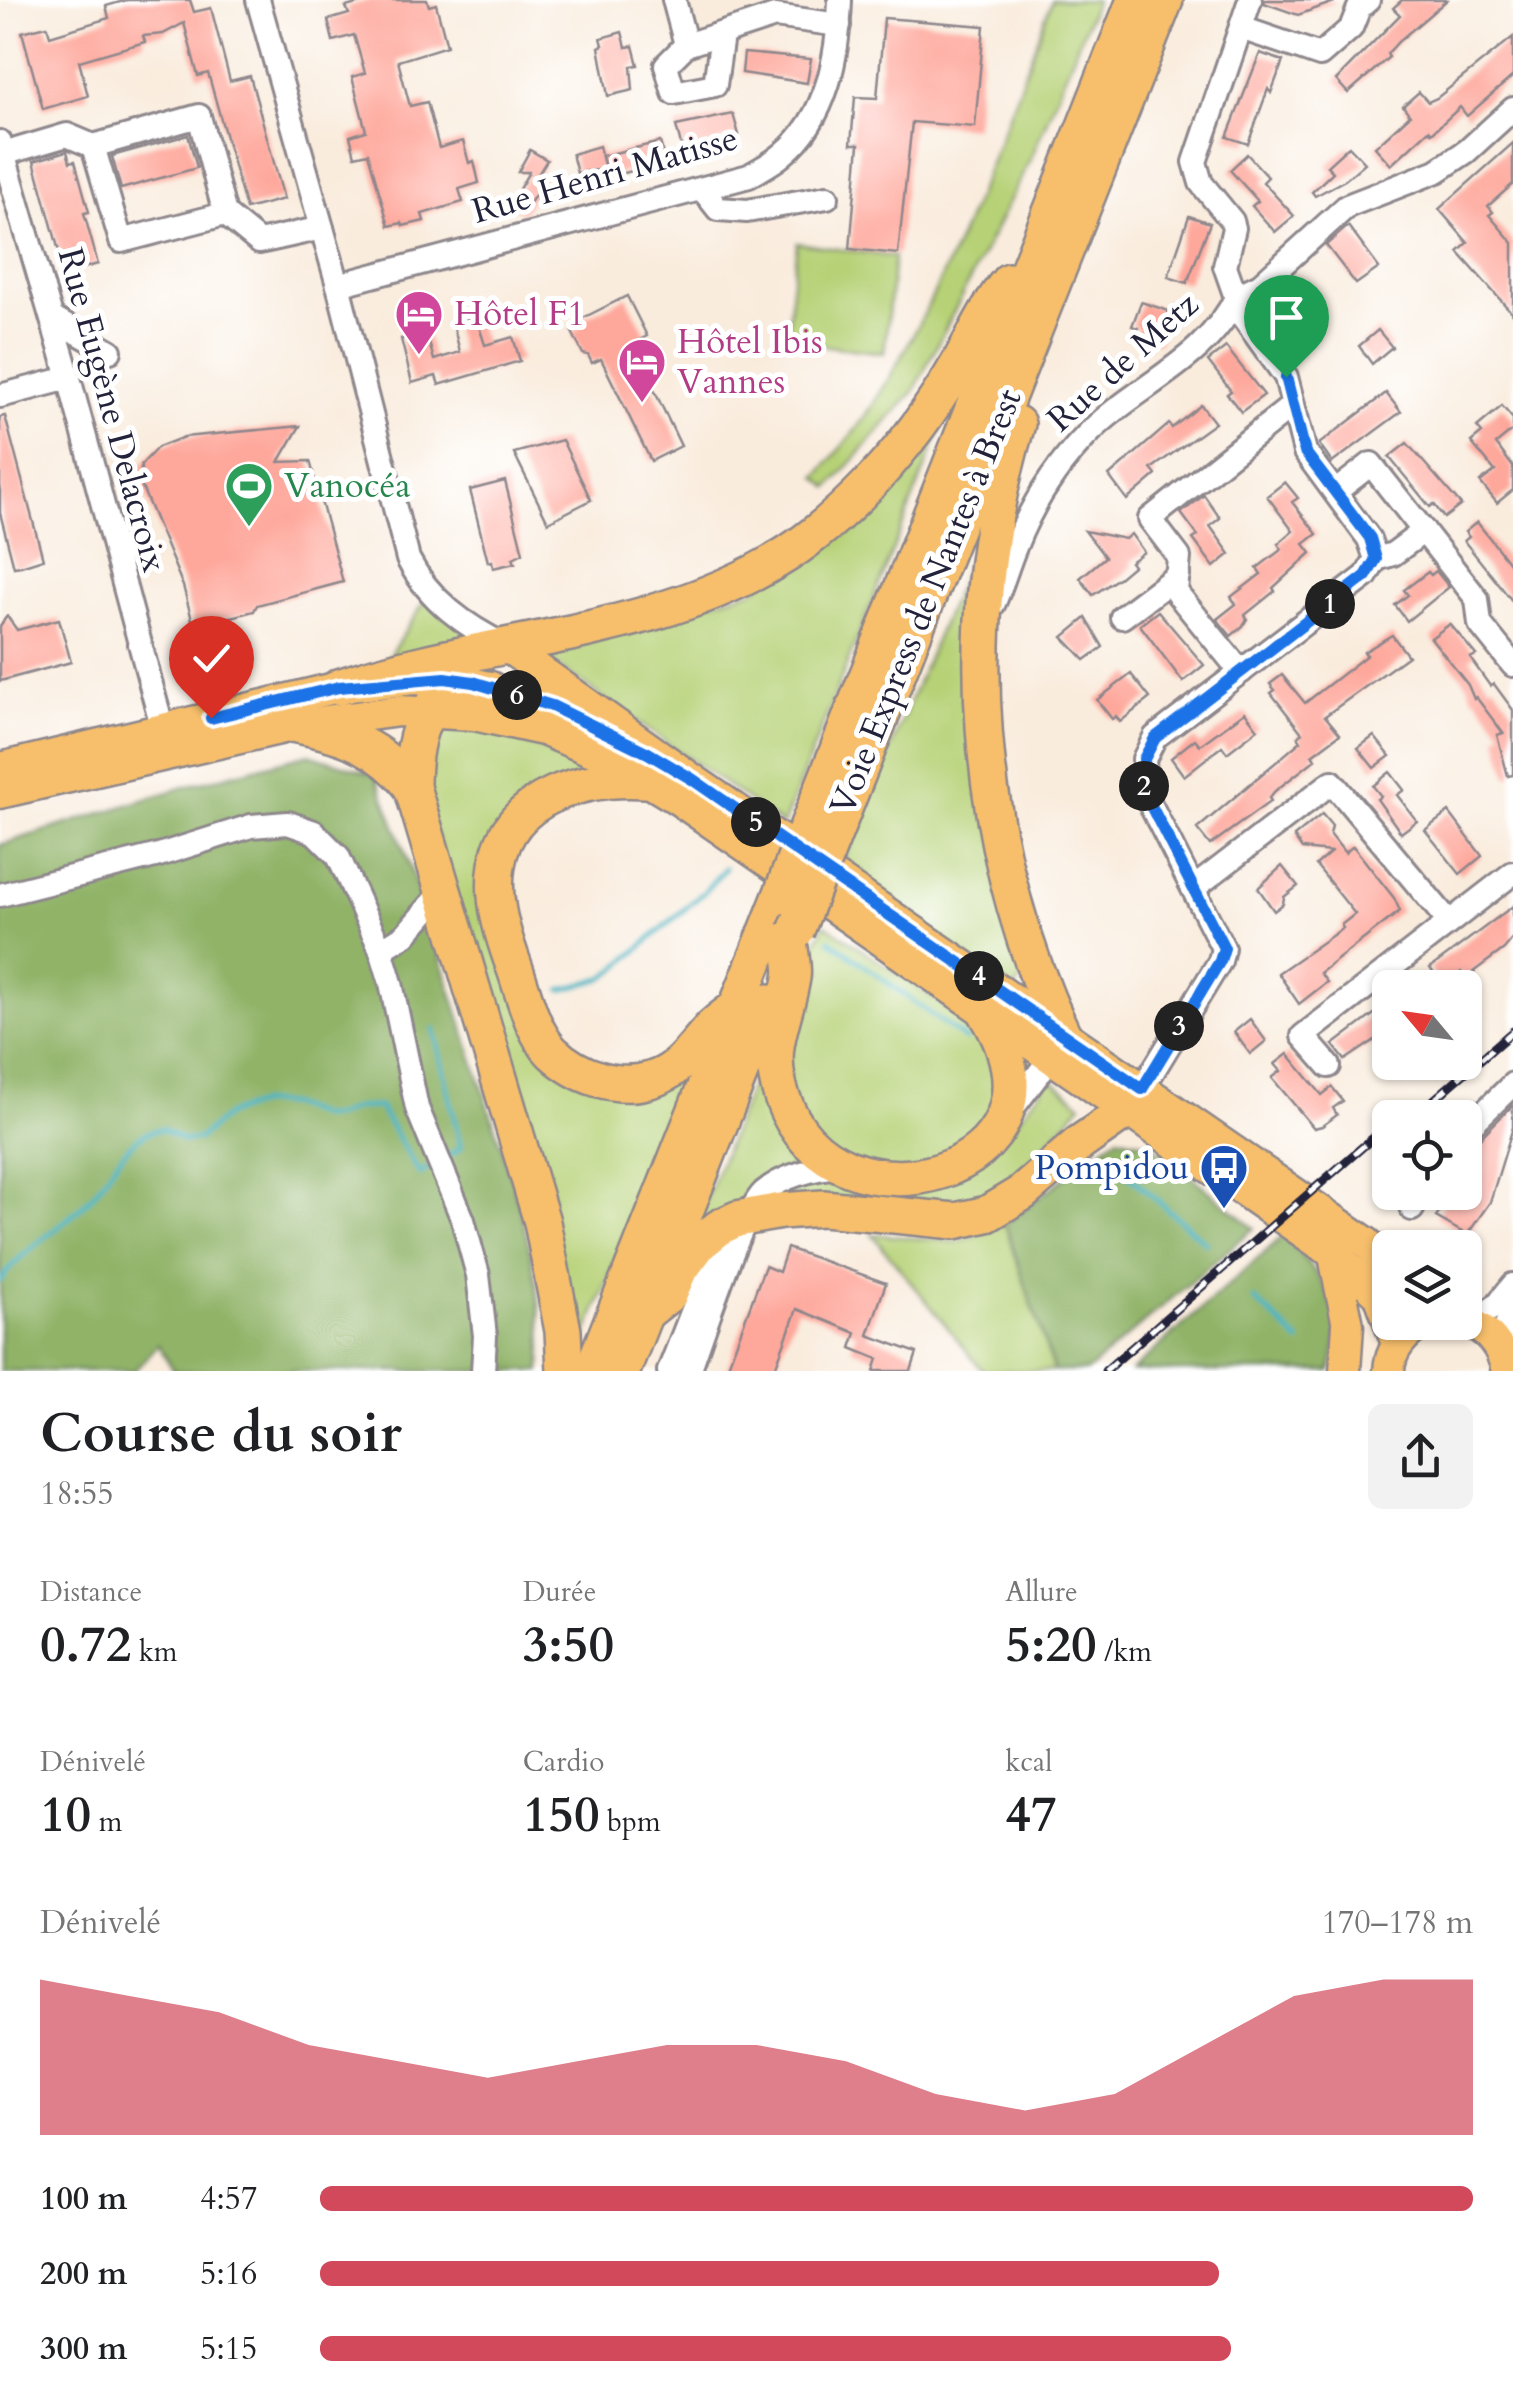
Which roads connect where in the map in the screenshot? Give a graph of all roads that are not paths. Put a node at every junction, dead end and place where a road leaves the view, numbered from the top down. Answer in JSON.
{"nodes":[{"id":1,"x":258,"y":0,"type":"edge"},
{"id":2,"x":674,"y":0,"type":"edge"},
{"id":3,"x":840,"y":0,"type":"edge"},
{"id":4,"x":1135,"y":0,"type":"edge"},
{"id":5,"x":1165,"y":0,"type":"edge"},
{"id":6,"x":1250,"y":0,"type":"edge"},
{"id":7,"x":1368,"y":0,"type":"edge"},
{"id":8,"x":839,"y":25,"type":"junction"},
{"id":9,"x":1241,"y":28,"type":"junction"},
{"id":10,"x":722,"y":35,"type":"junction"},
{"id":11,"x":686,"y":45,"type":"junction"},
{"id":12,"x":1513,"y":109,"type":"edge"},
{"id":13,"x":93,"y":146,"type":"junction"},
{"id":14,"x":2,"y":148,"type":"edge"},
{"id":15,"x":703,"y":190,"type":"junction"},
{"id":16,"x":828,"y":197,"type":"dead end"},
{"id":17,"x":224,"y":214,"type":"junction"},
{"id":18,"x":322,"y":228,"type":"junction"},
{"id":19,"x":1050,"y":252,"type":"junction"},
{"id":20,"x":338,"y":284,"type":"junction"},
{"id":21,"x":1237,"y":296,"type":"junction"},
{"id":22,"x":52,"y":318,"type":"junction"},
{"id":23,"x":110,"y":350,"type":"dead end"},
{"id":24,"x":68,"y":378,"type":"junction"},
{"id":25,"x":0,"y":396,"type":"edge"},
{"id":26,"x":1293,"y":405,"type":"junction"},
{"id":27,"x":1335,"y":492,"type":"junction"},
{"id":28,"x":1424,"y":531,"type":"junction"},
{"id":29,"x":1376,"y":559,"type":"junction"},
{"id":30,"x":1178,"y":575,"type":"junction"},
{"id":31,"x":1122,"y":617,"type":"dead end"},
{"id":32,"x":985,"y":622,"type":"junction"},
{"id":33,"x":506,"y":646,"type":"junction"},
{"id":34,"x":1513,"y":665,"type":"edge"},
{"id":35,"x":1240,"y":672,"type":"junction"},
{"id":36,"x":339,"y":687,"type":"junction"},
{"id":37,"x":489,"y":688,"type":"junction"},
{"id":38,"x":429,"y":711,"type":"junction"},
{"id":39,"x":297,"y":725,"type":"junction"},
{"id":40,"x":166,"y":742,"type":"junction"},
{"id":41,"x":0,"y":768,"type":"edge"},
{"id":42,"x":692,"y":779,"type":"junction"},
{"id":43,"x":647,"y":780,"type":"junction"},
{"id":44,"x":412,"y":787,"type":"junction"},
{"id":45,"x":0,"y":794,"type":"edge"},
{"id":46,"x":815,"y":846,"type":"junction"},
{"id":47,"x":1513,"y":873,"type":"edge"},
{"id":48,"x":1194,"y":888,"type":"junction"},
{"id":49,"x":444,"y":890,"type":"junction"},
{"id":50,"x":0,"y":895,"type":"edge"},
{"id":51,"x":1448,"y":922,"type":"junction"},
{"id":52,"x":793,"y":940,"type":"junction"},
{"id":53,"x":381,"y":950,"type":"junction"},
{"id":54,"x":736,"y":1008,"type":"junction"},
{"id":55,"x":987,"y":1014,"type":"junction"},
{"id":56,"x":1059,"y":1047,"type":"junction"},
{"id":57,"x":1329,"y":1066,"type":"dead end"},
{"id":58,"x":1513,"y":1084,"type":"edge"},
{"id":59,"x":1134,"y":1100,"type":"junction"},
{"id":60,"x":1482,"y":1114,"type":"edge"},
{"id":61,"x":1001,"y":1124,"type":"junction"},
{"id":62,"x":798,"y":1129,"type":"junction"},
{"id":63,"x":844,"y":1166,"type":"junction"},
{"id":64,"x":783,"y":1180,"type":"junction"},
{"id":65,"x":746,"y":1222,"type":"junction"},
{"id":66,"x":1372,"y":1248,"type":"edge"},
{"id":67,"x":1333,"y":1253,"type":"junction"},
{"id":68,"x":1513,"y":1285,"type":"edge"},
{"id":69,"x":1513,"y":1308,"type":"edge"},
{"id":70,"x":645,"y":1313,"type":"junction"},
{"id":71,"x":1482,"y":1314,"type":"edge"},
{"id":72,"x":1482,"y":1330,"type":"edge"},
{"id":73,"x":1393,"y":1358,"type":"edge"},
{"id":74,"x":1505,"y":1364,"type":"edge"},
{"id":75,"x":482,"y":1371,"type":"edge"},
{"id":76,"x":565,"y":1371,"type":"edge"},
{"id":77,"x":592,"y":1371,"type":"edge"},
{"id":78,"x":622,"y":1371,"type":"edge"},
{"id":79,"x":669,"y":1371,"type":"edge"},
{"id":80,"x":688,"y":1371,"type":"edge"},
{"id":81,"x":1345,"y":1371,"type":"edge"}],
"edges":[{"from":1,"to":18,"type":"street"},
{"from":2,"to":11,"type":"street"},
{"from":3,"to":8,"type":"street","name":"Rue Henri Matisse"},
{"from":4,"to":19,"type":"highway","name":"Voie Express de Nantes à Brest"},
{"from":5,"to":19,"type":"highway","name":"Voie Express de Nantes à Brest"},
{"from":6,"to":9,"type":"street"},
{"from":7,"to":9,"type":"street"},
{"from":8,"to":10,"type":"street"},
{"from":8,"to":15,"type":"street","name":"Rue Henri Matisse"},
{"from":9,"to":21,"type":"street"},
{"from":10,"to":11,"type":"street"},
{"from":10,"to":11,"type":"street"},
{"from":12,"to":21,"type":"street","name":"Rue de Metz"},
{"from":13,"to":14,"type":"street"},
{"from":13,"to":17,"type":"street"},
{"from":13,"to":17,"type":"street"},
{"from":14,"to":22,"type":"street","name":"Rue Eugène Delacroix"},
{"from":15,"to":16,"type":"street"},
{"from":15,"to":20,"type":"street","name":"Rue Henri Matisse"},
{"from":17,"to":18,"type":"street"},
{"from":18,"to":20,"type":"street"},
{"from":19,"to":32,"type":"highway"},
{"from":19,"to":33,"type":"highway"},
{"from":19,"to":46,"type":"highway","name":"Voie Express de Nantes à Brest"},
{"from":20,"to":33,"type":"street"},
{"from":21,"to":26,"type":"street"},
{"from":21,"to":32,"type":"street","name":"Rue de Metz"},
{"from":22,"to":23,"type":"street"},
{"from":22,"to":24,"type":"street","name":"Rue Eugène Delacroix"},
{"from":24,"to":25,"type":"street"},
{"from":24,"to":40,"type":"street","name":"Rue Eugène Delacroix"},
{"from":26,"to":27,"type":"street"},
{"from":26,"to":30,"type":"street"},
{"from":27,"to":28,"type":"street"},
{"from":27,"to":29,"type":"street"},
{"from":28,"to":29,"type":"street"},
{"from":28,"to":34,"type":"street"},
{"from":29,"to":35,"type":"street"},
{"from":30,"to":31,"type":"street"},
{"from":30,"to":35,"type":"street"},
{"from":32,"to":56,"type":"highway"},
{"from":33,"to":36,"type":"highway"},
{"from":33,"to":42,"type":"main road"},
{"from":35,"to":48,"type":"street"},
{"from":36,"to":37,"type":"main road"},
{"from":36,"to":40,"type":"main road"},
{"from":37,"to":38,"type":"highway"},
{"from":37,"to":42,"type":"main road"},
{"from":38,"to":39,"type":"main road"},
{"from":38,"to":43,"type":"main road"},
{"from":38,"to":44,"type":"highway"},
{"from":39,"to":40,"type":"main road"},
{"from":39,"to":44,"type":"highway"},
{"from":40,"to":41,"type":"main road"},
{"from":40,"to":45,"type":"main road"},
{"from":42,"to":56,"type":"main road"},
{"from":43,"to":54,"type":"highway"},
{"from":43,"to":55,"type":"main road"},
{"from":44,"to":49,"type":"highway"},
{"from":46,"to":52,"type":"highway","name":"Voie Express de Nantes à Brest","bridge":true},
{"from":46,"to":54,"type":"highway","name":"Voie Express de Nantes à Brest","bridge":true},
{"from":47,"to":51,"type":"street"},
{"from":48,"to":51,"type":"street"},
{"from":48,"to":59,"type":"street"},
{"from":49,"to":53,"type":"street"},
{"from":49,"to":76,"type":"highway"},
{"from":50,"to":53,"type":"street"},
{"from":51,"to":57,"type":"street"},
{"from":52,"to":62,"type":"highway"},
{"from":52,"to":70,"type":"highway","name":"Voie Express de Nantes à Brest"},
{"from":53,"to":75,"type":"street"},
{"from":54,"to":77,"type":"highway","name":"Voie Express de Nantes à Brest"},
{"from":55,"to":56,"type":"main road"},
{"from":55,"to":61,"type":"highway"},
{"from":56,"to":59,"type":"main road"},
{"from":56,"to":59,"type":"main road"},
{"from":56,"to":61,"type":"street"},
{"from":58,"to":60,"type":"street"},
{"from":59,"to":65,"type":"highway"},
{"from":59,"to":66,"type":"main road"},
{"from":59,"to":67,"type":"main road"},
{"from":61,"to":63,"type":"highway"},
{"from":62,"to":63,"type":"highway"},
{"from":62,"to":64,"type":"street"},
{"from":63,"to":64,"type":"street"},
{"from":64,"to":65,"type":"street"},
{"from":65,"to":70,"type":"highway"},
{"from":65,"to":79,"type":"street"},
{"from":65,"to":80,"type":"street"},
{"from":67,"to":73,"type":"main road"},
{"from":67,"to":81,"type":"main road"},
{"from":68,"to":71,"type":"street"},
{"from":69,"to":74,"type":"street"},
{"from":70,"to":78,"type":"highway","name":"Voie Express de Nantes à Brest"},
{"from":72,"to":74,"type":"main road"}]}
